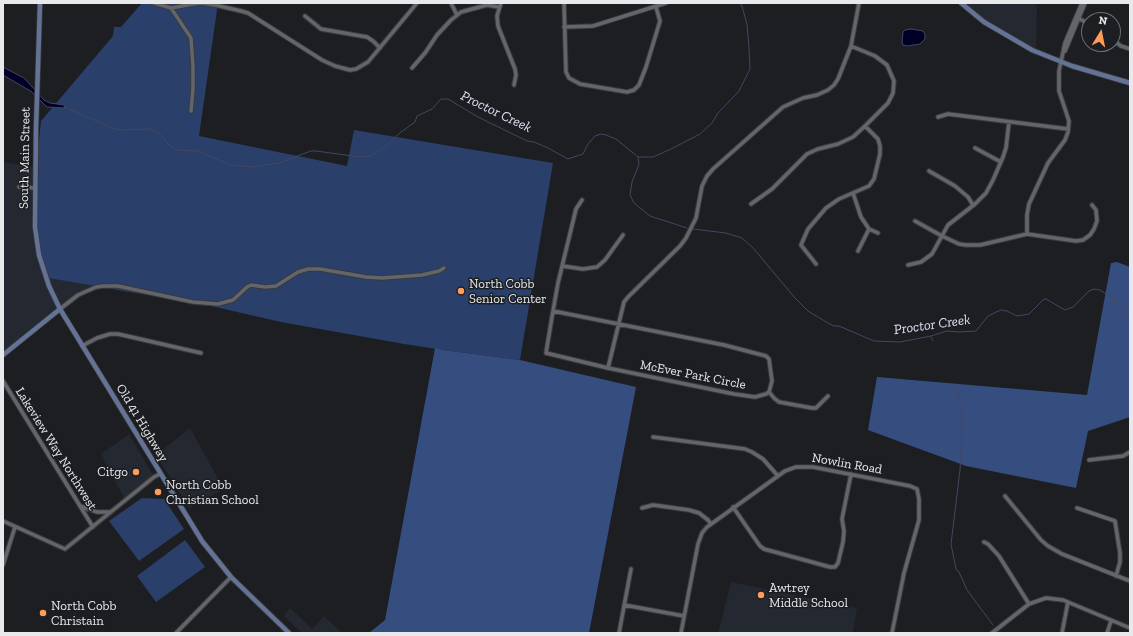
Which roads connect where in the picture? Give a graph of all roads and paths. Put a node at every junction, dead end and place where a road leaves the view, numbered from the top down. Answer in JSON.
{"nodes":[{"id":1,"x":40,"y":3,"type":"edge"},
{"id":2,"x":154,"y":3,"type":"edge"},
{"id":3,"x":417,"y":3,"type":"edge"},
{"id":4,"x":452,"y":3,"type":"edge"},
{"id":5,"x":501,"y":3,"type":"edge"},
{"id":6,"x":564,"y":3,"type":"edge"},
{"id":7,"x":666,"y":3,"type":"edge"},
{"id":8,"x":859,"y":3,"type":"edge"},
{"id":9,"x":960,"y":3,"type":"edge"},
{"id":10,"x":1083,"y":3,"type":"edge"},
{"id":11,"x":656,"y":6,"type":"junction"},
{"id":12,"x":499,"y":7,"type":"junction"},
{"id":13,"x":171,"y":8,"type":"junction"},
{"id":14,"x":457,"y":15,"type":"junction"},
{"id":15,"x":305,"y":16,"type":"dead end"},
{"id":16,"x":1077,"y":17,"type":"junction"},
{"id":17,"x":1081,"y":19,"type":"edge"},
{"id":18,"x":564,"y":27,"type":"junction"},
{"id":19,"x":851,"y":46,"type":"junction"},
{"id":20,"x":380,"y":48,"type":"junction"},
{"id":21,"x":1061,"y":61,"type":"junction"},
{"id":22,"x":412,"y":68,"type":"dead end"},
{"id":23,"x":1130,"y":83,"type":"edge"},
{"id":24,"x":514,"y":84,"type":"dead end"},
{"id":25,"x":191,"y":111,"type":"dead end"},
{"id":26,"x":938,"y":117,"type":"dead end"},
{"id":27,"x":1009,"y":122,"type":"junction"},
{"id":28,"x":865,"y":126,"type":"junction"},
{"id":29,"x":1068,"y":129,"type":"junction"},
{"id":30,"x":975,"y":148,"type":"dead end"},
{"id":31,"x":1001,"y":162,"type":"junction"},
{"id":32,"x":929,"y":171,"type":"dead end"},
{"id":33,"x":19,"y":187,"type":"dead end"},
{"id":34,"x":35,"y":188,"type":"junction"},
{"id":35,"x":853,"y":193,"type":"junction"},
{"id":36,"x":582,"y":200,"type":"dead end"},
{"id":37,"x":751,"y":204,"type":"dead end"},
{"id":38,"x":973,"y":206,"type":"junction"},
{"id":39,"x":1092,"y":206,"type":"dead end"},
{"id":40,"x":915,"y":221,"type":"dead end"},
{"id":41,"x":869,"y":229,"type":"junction"},
{"id":42,"x":878,"y":233,"type":"dead end"},
{"id":43,"x":1028,"y":234,"type":"junction"},
{"id":44,"x":622,"y":235,"type":"dead end"},
{"id":45,"x":942,"y":236,"type":"junction"},
{"id":46,"x":858,"y":251,"type":"dead end"},
{"id":47,"x":816,"y":264,"type":"dead end"},
{"id":48,"x":908,"y":265,"type":"dead end"},
{"id":49,"x":562,"y":266,"type":"junction"},
{"id":50,"x":444,"y":268,"type":"dead end"},
{"id":51,"x":60,"y":309,"type":"junction"},
{"id":52,"x":553,"y":311,"type":"junction"},
{"id":53,"x":618,"y":324,"type":"junction"},
{"id":54,"x":82,"y":346,"type":"junction"},
{"id":55,"x":201,"y":353,"type":"dead end"},
{"id":56,"x":3,"y":355,"type":"edge"},
{"id":57,"x":608,"y":368,"type":"junction"},
{"id":58,"x":3,"y":382,"type":"edge"},
{"id":59,"x":769,"y":392,"type":"junction"},
{"id":60,"x":828,"y":396,"type":"dead end"},
{"id":61,"x":653,"y":437,"type":"dead end"},
{"id":62,"x":1130,"y":452,"type":"edge"},
{"id":63,"x":1089,"y":460,"type":"dead end"},
{"id":64,"x":160,"y":474,"type":"junction"},
{"id":65,"x":851,"y":474,"type":"junction"},
{"id":66,"x":778,"y":476,"type":"junction"},
{"id":67,"x":1005,"y":496,"type":"dead end"},
{"id":68,"x":80,"y":506,"type":"junction"},
{"id":69,"x":733,"y":507,"type":"junction"},
{"id":70,"x":642,"y":508,"type":"dead end"},
{"id":71,"x":1077,"y":508,"type":"dead end"},
{"id":72,"x":111,"y":512,"type":"junction"},
{"id":73,"x":3,"y":521,"type":"edge"},
{"id":74,"x":711,"y":524,"type":"junction"},
{"id":75,"x":14,"y":527,"type":"junction"},
{"id":76,"x":93,"y":527,"type":"junction"},
{"id":77,"x":984,"y":542,"type":"dead end"},
{"id":78,"x":3,"y":565,"type":"edge"},
{"id":79,"x":630,"y":569,"type":"dead end"},
{"id":80,"x":1116,"y":576,"type":"junction"},
{"id":81,"x":231,"y":578,"type":"junction"},
{"id":82,"x":1130,"y":581,"type":"edge"},
{"id":83,"x":1068,"y":602,"type":"junction"},
{"id":84,"x":1029,"y":604,"type":"junction"},
{"id":85,"x":624,"y":605,"type":"junction"},
{"id":86,"x":684,"y":616,"type":"junction"},
{"id":87,"x":1111,"y":621,"type":"junction"},
{"id":88,"x":1130,"y":628,"type":"edge"},
{"id":89,"x":176,"y":633,"type":"edge"},
{"id":90,"x":290,"y":633,"type":"edge"},
{"id":91,"x":619,"y":633,"type":"edge"},
{"id":92,"x":681,"y":633,"type":"edge"},
{"id":93,"x":892,"y":633,"type":"edge"},
{"id":94,"x":992,"y":633,"type":"edge"},
{"id":95,"x":1062,"y":633,"type":"edge"},
{"id":96,"x":1107,"y":633,"type":"edge"}],
"edges":[{"from":1,"to":34,"type":"main road","name":"South Main Street"},
{"from":2,"to":13,"type":"street"},
{"from":3,"to":20,"type":"street"},
{"from":4,"to":14,"type":"street"},
{"from":5,"to":12,"type":"street"},
{"from":6,"to":18,"type":"street"},
{"from":7,"to":11,"type":"street"},
{"from":8,"to":19,"type":"street"},
{"from":9,"to":21,"type":"main road"},
{"from":10,"to":16,"type":"street"},
{"from":11,"to":18,"type":"street"},
{"from":11,"to":18,"type":"street"},
{"from":12,"to":14,"type":"street"},
{"from":12,"to":24,"type":"street"},
{"from":13,"to":20,"type":"street"},
{"from":13,"to":25,"type":"street"},
{"from":14,"to":22,"type":"street"},
{"from":15,"to":20,"type":"street"},
{"from":16,"to":17,"type":"street"},
{"from":16,"to":21,"type":"street"},
{"from":19,"to":28,"type":"street"},
{"from":19,"to":53,"type":"street"},
{"from":21,"to":23,"type":"main road"},
{"from":21,"to":29,"type":"street"},
{"from":26,"to":27,"type":"street"},
{"from":27,"to":29,"type":"street"},
{"from":27,"to":31,"type":"street"},
{"from":28,"to":35,"type":"street"},
{"from":28,"to":37,"type":"street"},
{"from":29,"to":43,"type":"street"},
{"from":30,"to":31,"type":"street"},
{"from":31,"to":38,"type":"street"},
{"from":32,"to":38,"type":"street"},
{"from":33,"to":34,"type":"street"},
{"from":34,"to":51,"type":"main road","name":"South Main Street"},
{"from":35,"to":41,"type":"street"},
{"from":35,"to":47,"type":"street"},
{"from":36,"to":49,"type":"street","name":"McEver Park Circle"},
{"from":38,"to":45,"type":"street"},
{"from":39,"to":43,"type":"street"},
{"from":40,"to":45,"type":"street"},
{"from":41,"to":42,"type":"street"},
{"from":41,"to":46,"type":"street"},
{"from":43,"to":45,"type":"street"},
{"from":44,"to":49,"type":"street"},
{"from":45,"to":48,"type":"street"},
{"from":49,"to":52,"type":"street","name":"McEver Park Circle"},
{"from":50,"to":51,"type":"street"},
{"from":51,"to":54,"type":"main road","name":"Old 41 Highway"},
{"from":51,"to":56,"type":"main road"},
{"from":52,"to":53,"type":"street"},
{"from":52,"to":57,"type":"street","name":"McEver Park Circle"},
{"from":53,"to":57,"type":"street"},
{"from":53,"to":59,"type":"street"},
{"from":54,"to":55,"type":"street"},
{"from":54,"to":64,"type":"main road","name":"Old 41 Highway"},
{"from":57,"to":59,"type":"street","name":"McEver Park Circle"},
{"from":58,"to":68,"type":"street","name":"Lakeview Way Northwest"},
{"from":59,"to":60,"type":"street"},
{"from":61,"to":66,"type":"street"},
{"from":62,"to":63,"type":"street"},
{"from":64,"to":72,"type":"street"},
{"from":64,"to":81,"type":"main road","name":"Old 41 Highway"},
{"from":65,"to":66,"type":"street","name":"Nowlin Road"},
{"from":65,"to":69,"type":"street"},
{"from":65,"to":93,"type":"street","name":"Nowlin Road"},
{"from":66,"to":69,"type":"street","name":"Nowlin Road"},
{"from":67,"to":80,"type":"street"},
{"from":68,"to":72,"type":"street"},
{"from":68,"to":76,"type":"street","name":"Lakeview Way Northwest"},
{"from":69,"to":74,"type":"street","name":"Nowlin Road"},
{"from":70,"to":74,"type":"street"},
{"from":71,"to":80,"type":"street"},
{"from":72,"to":76,"type":"street"},
{"from":73,"to":75,"type":"street"},
{"from":74,"to":86,"type":"street","name":"Nowlin Road"},
{"from":75,"to":76,"type":"street"},
{"from":75,"to":78,"type":"street"},
{"from":77,"to":84,"type":"street"},
{"from":79,"to":85,"type":"street"},
{"from":80,"to":82,"type":"street"},
{"from":81,"to":89,"type":"street"},
{"from":81,"to":90,"type":"main road","name":"Old 41 Highway"},
{"from":83,"to":84,"type":"street"},
{"from":83,"to":87,"type":"street"},
{"from":83,"to":95,"type":"street"},
{"from":84,"to":94,"type":"street"},
{"from":85,"to":86,"type":"street"},
{"from":85,"to":91,"type":"street"},
{"from":86,"to":92,"type":"street","name":"Nowlin Road"},
{"from":87,"to":88,"type":"street"},
{"from":87,"to":96,"type":"street"}]}
